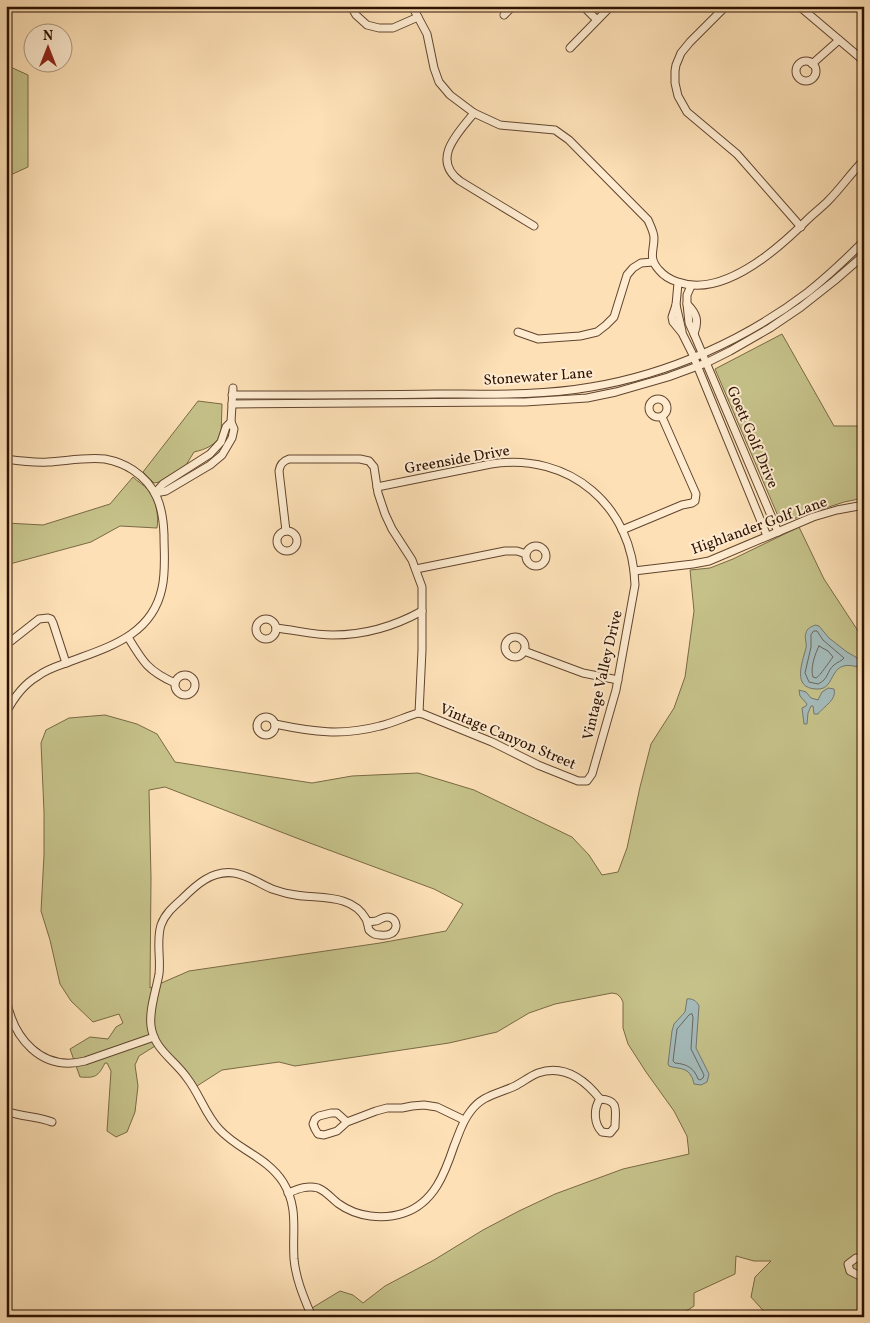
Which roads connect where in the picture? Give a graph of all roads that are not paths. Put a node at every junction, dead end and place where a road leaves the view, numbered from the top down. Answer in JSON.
{"nodes":[{"id":1,"x":351,"y":6,"type":"edge"},
{"id":2,"x":412,"y":6,"type":"edge"},
{"id":3,"x":513,"y":6,"type":"edge"},
{"id":4,"x":583,"y":6,"type":"edge"},
{"id":5,"x":611,"y":6,"type":"edge"},
{"id":6,"x":726,"y":6,"type":"edge"},
{"id":7,"x":799,"y":6,"type":"edge"},
{"id":8,"x":504,"y":15,"type":"dead end"},
{"id":9,"x":418,"y":17,"type":"junction"},
{"id":10,"x":597,"y":20,"type":"junction"},
{"id":11,"x":839,"y":40,"type":"junction"},
{"id":12,"x":570,"y":48,"type":"dead end"},
{"id":13,"x":864,"y":61,"type":"edge"},
{"id":14,"x":812,"y":64,"type":"dead end"},
{"id":15,"x":474,"y":113,"type":"junction"},
{"id":16,"x":864,"y":160,"type":"edge"},
{"id":17,"x":534,"y":226,"type":"dead end"},
{"id":18,"x":801,"y":227,"type":"junction"},
{"id":19,"x":864,"y":241,"type":"edge"},
{"id":20,"x":864,"y":255,"type":"edge"},
{"id":21,"x":653,"y":262,"type":"junction"},
{"id":22,"x":678,"y":282,"type":"junction"},
{"id":23,"x":691,"y":286,"type":"junction"},
{"id":24,"x":518,"y":332,"type":"dead end"},
{"id":25,"x":702,"y":353,"type":"junction"},
{"id":26,"x":694,"y":357,"type":"junction"},
{"id":27,"x":706,"y":363,"type":"junction"},
{"id":28,"x":697,"y":366,"type":"junction"},
{"id":29,"x":232,"y":404,"type":"junction"},
{"id":30,"x":662,"y":417,"type":"dead end"},
{"id":31,"x":6,"y":459,"type":"edge"},
{"id":32,"x":377,"y":487,"type":"junction"},
{"id":33,"x":155,"y":493,"type":"junction"},
{"id":34,"x":864,"y":504,"type":"edge"},
{"id":35,"x":622,"y":530,"type":"junction"},
{"id":36,"x":286,"y":532,"type":"dead end"},
{"id":37,"x":778,"y":532,"type":"junction"},
{"id":38,"x":768,"y":536,"type":"junction"},
{"id":39,"x":526,"y":554,"type":"dead end"},
{"id":40,"x":416,"y":569,"type":"junction"},
{"id":41,"x":634,"y":571,"type":"junction"},
{"id":42,"x":422,"y":612,"type":"junction"},
{"id":43,"x":276,"y":628,"type":"dead end"},
{"id":44,"x":128,"y":637,"type":"junction"},
{"id":45,"x":6,"y":645,"type":"edge"},
{"id":46,"x":524,"y":651,"type":"dead end"},
{"id":47,"x":66,"y":662,"type":"junction"},
{"id":48,"x":618,"y":680,"type":"junction"},
{"id":49,"x":175,"y":683,"type":"dead end"},
{"id":50,"x":6,"y":713,"type":"edge"},
{"id":51,"x":419,"y":714,"type":"junction"},
{"id":52,"x":275,"y":724,"type":"dead end"},
{"id":53,"x":585,"y":781,"type":"joint"},
{"id":54,"x":367,"y":922,"type":"dead end"},
{"id":55,"x":6,"y":998,"type":"edge"},
{"id":56,"x":154,"y":1037,"type":"junction"},
{"id":57,"x":600,"y":1099,"type":"junction"},
{"id":58,"x":6,"y":1111,"type":"edge"},
{"id":59,"x":464,"y":1120,"type":"junction"},
{"id":60,"x":52,"y":1122,"type":"dead end"},
{"id":61,"x":348,"y":1122,"type":"junction"},
{"id":62,"x":288,"y":1193,"type":"junction"},
{"id":63,"x":864,"y":1258,"type":"edge"},
{"id":64,"x":864,"y":1274,"type":"edge"},
{"id":65,"x":312,"y":1317,"type":"edge"}],
"edges":[{"from":1,"to":9,"type":"street"},
{"from":2,"to":9,"type":"street"},
{"from":3,"to":8,"type":"street"},
{"from":4,"to":10,"type":"street"},
{"from":5,"to":10,"type":"street"},
{"from":6,"to":18,"type":"street"},
{"from":7,"to":11,"type":"street"},
{"from":9,"to":15,"type":"street"},
{"from":10,"to":12,"type":"street"},
{"from":11,"to":13,"type":"street"},
{"from":11,"to":14,"type":"street"},
{"from":15,"to":17,"type":"street"},
{"from":15,"to":21,"type":"street"},
{"from":16,"to":18,"type":"street"},
{"from":18,"to":23,"type":"street"},
{"from":19,"to":25,"type":"street","name":"Stonewater Lane"},
{"from":20,"to":27,"type":"street","name":"Stonewater Lane"},
{"from":21,"to":22,"type":"street"},
{"from":21,"to":24,"type":"street"},
{"from":22,"to":23,"type":"street"},
{"from":22,"to":26,"type":"street","name":"Goett Golf Drive"},
{"from":23,"to":25,"type":"street","name":"Goett Golf Drive"},
{"from":25,"to":26,"type":"street","name":"Stonewater Lane"},
{"from":25,"to":27,"type":"street","name":"Goett Golf Drive"},
{"from":26,"to":28,"type":"street","name":"Goett Golf Drive"},
{"from":26,"to":29,"type":"street","name":"Stonewater Lane"},
{"from":27,"to":28,"type":"street","name":"Stonewater Lane"},
{"from":27,"to":37,"type":"street","name":"Goett Golf Drive"},
{"from":28,"to":29,"type":"street","name":"Stonewater Lane"},
{"from":28,"to":38,"type":"street","name":"Goett Golf Drive"},
{"from":29,"to":33,"type":"street"},
{"from":30,"to":35,"type":"street"},
{"from":31,"to":33,"type":"street"},
{"from":32,"to":35,"type":"street","name":"Greenside Drive"},
{"from":32,"to":36,"type":"street"},
{"from":32,"to":40,"type":"street"},
{"from":33,"to":44,"type":"street"},
{"from":34,"to":37,"type":"street","name":"Highlander Golf Lane"},
{"from":35,"to":41,"type":"street","name":"Greenside Drive"},
{"from":37,"to":38,"type":"street","name":"Highlander Golf Lane"},
{"from":38,"to":41,"type":"street","name":"Highlander Golf Lane"},
{"from":39,"to":40,"type":"street"},
{"from":40,"to":42,"type":"street"},
{"from":41,"to":48,"type":"street","name":"Vintage Valley Drive"},
{"from":42,"to":43,"type":"street"},
{"from":42,"to":51,"type":"street"},
{"from":44,"to":47,"type":"street"},
{"from":44,"to":49,"type":"street"},
{"from":45,"to":47,"type":"street"},
{"from":46,"to":48,"type":"street"},
{"from":47,"to":50,"type":"street"},
{"from":48,"to":53,"type":"street","name":"Vintage Valley Drive"},
{"from":51,"to":52,"type":"street","name":"Vintage Canyon Street"},
{"from":51,"to":53,"type":"street","name":"Vintage Canyon Street"},
{"from":54,"to":56,"type":"street"},
{"from":55,"to":56,"type":"street"},
{"from":56,"to":62,"type":"street"},
{"from":57,"to":57,"type":"street"},
{"from":57,"to":59,"type":"street"},
{"from":58,"to":60,"type":"street"},
{"from":59,"to":61,"type":"street"},
{"from":59,"to":62,"type":"street"},
{"from":61,"to":61,"type":"street"},
{"from":62,"to":65,"type":"street"},
{"from":63,"to":64,"type":"street"}]}
